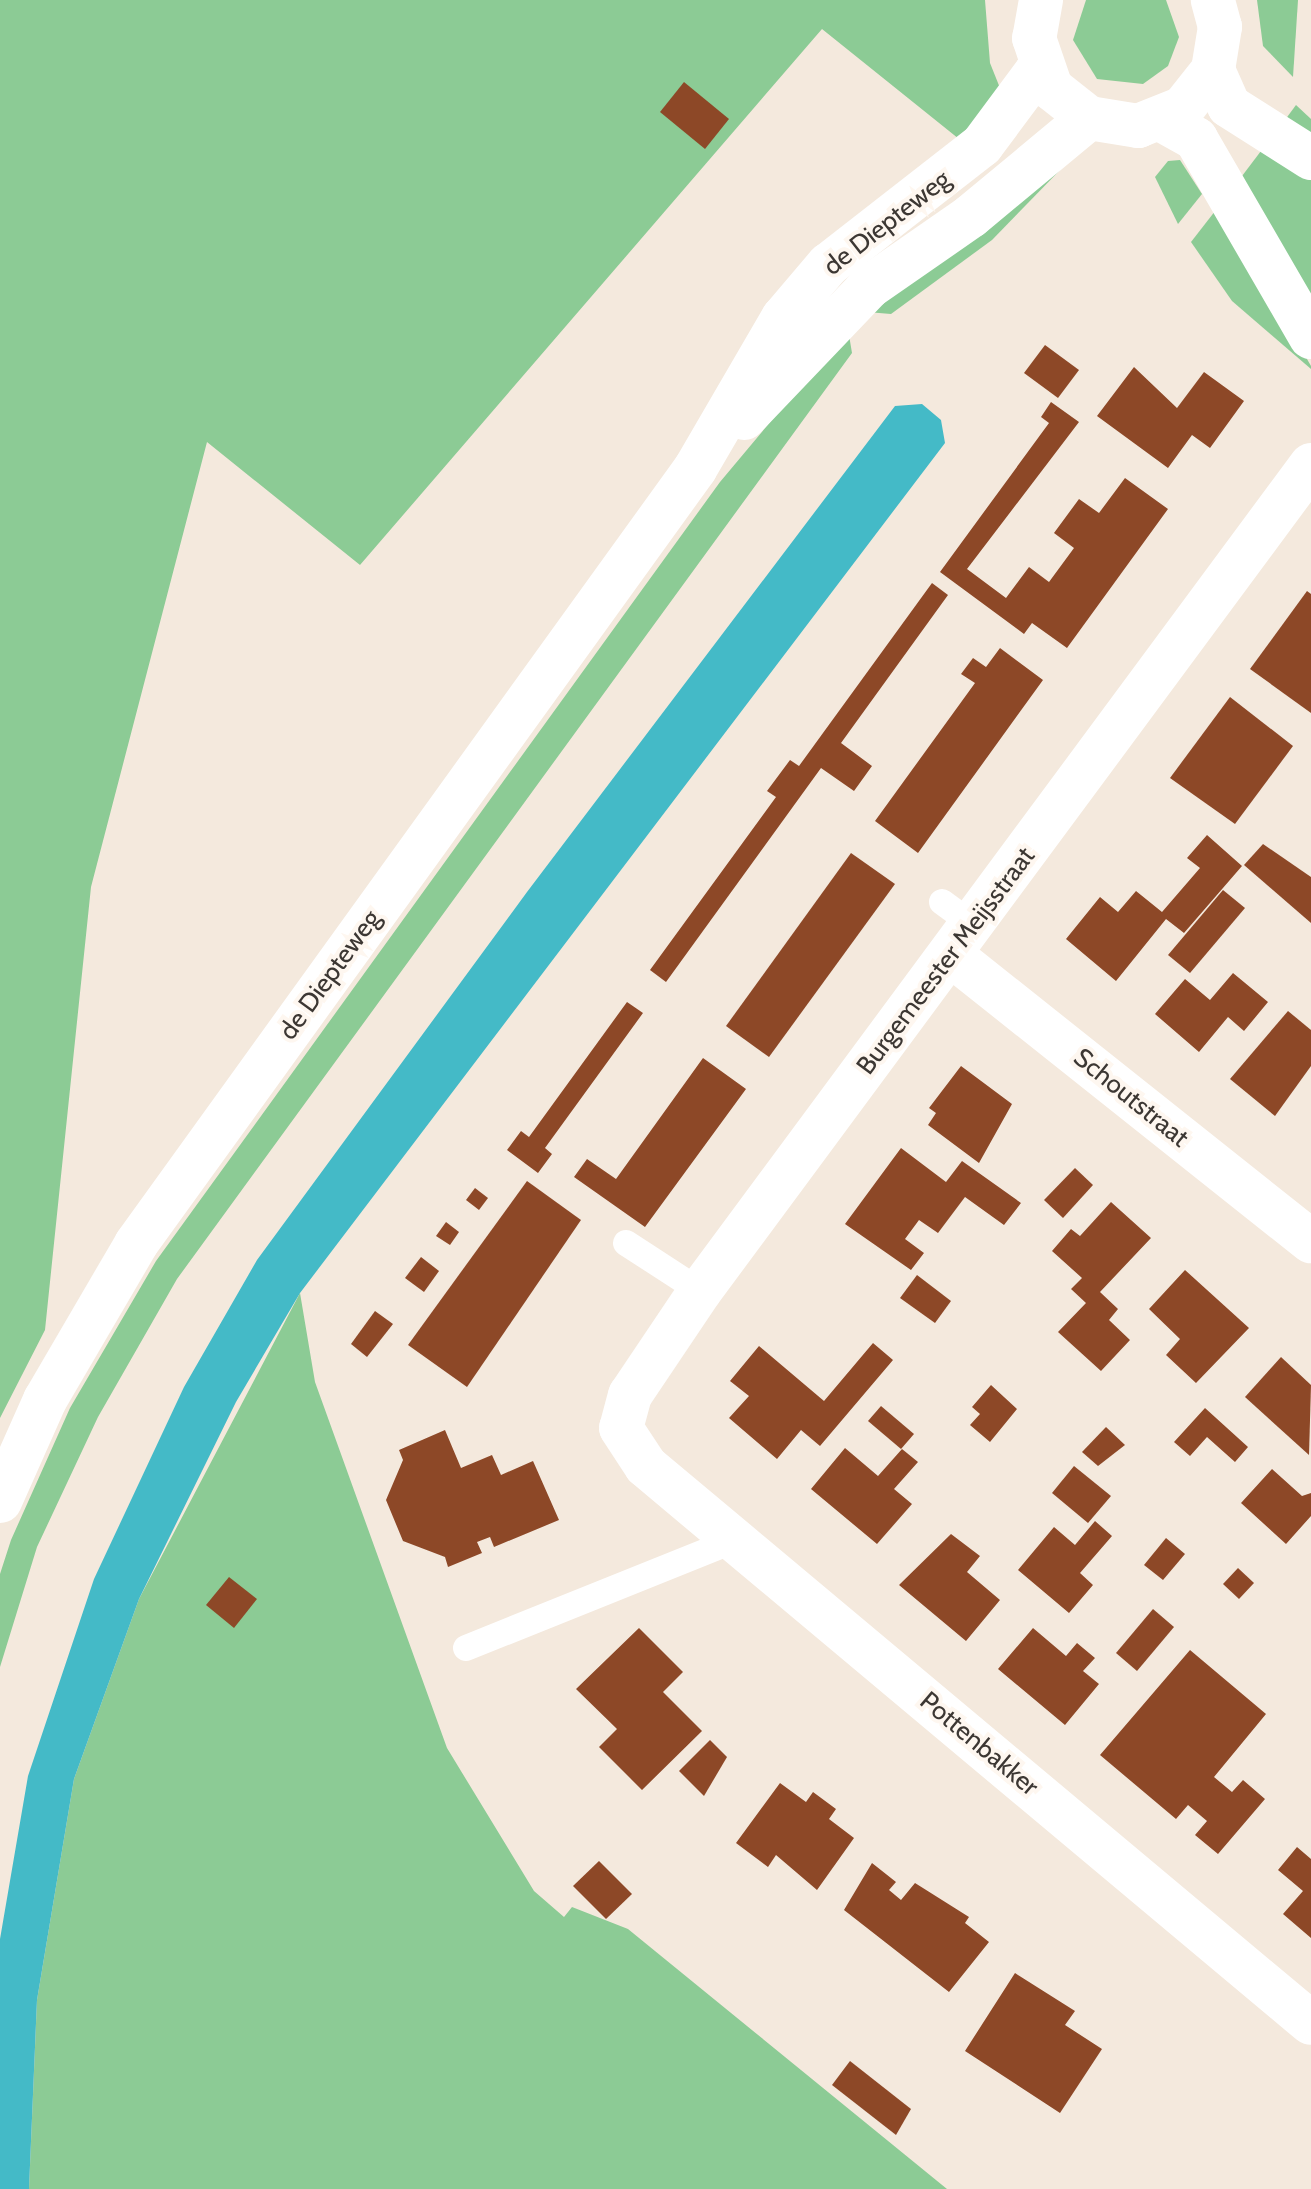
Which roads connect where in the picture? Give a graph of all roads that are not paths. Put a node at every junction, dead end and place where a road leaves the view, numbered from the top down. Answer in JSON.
{"nodes":[{"id":1,"x":1215,"y":2,"type":"edge"},
{"id":2,"x":1038,"y":3,"type":"edge"},
{"id":3,"x":1040,"y":67,"type":"junction"},
{"id":4,"x":1213,"y":70,"type":"junction"},
{"id":5,"x":1089,"y":118,"type":"junction"},
{"id":6,"x":1162,"y":120,"type":"junction"},
{"id":7,"x":1311,"y":158,"type":"edge"},
{"id":8,"x":1311,"y":337,"type":"edge"},
{"id":9,"x":1311,"y":465,"type":"edge"},
{"id":10,"x":695,"y":469,"type":"junction"},
{"id":11,"x":956,"y":927,"type":"junction"},
{"id":12,"x":1311,"y":1241,"type":"edge"},
{"id":13,"x":626,"y":1243,"type":"dead end"},
{"id":14,"x":700,"y":1291,"type":"junction"},
{"id":15,"x":646,"y":1466,"type":"joint"},
{"id":16,"x":0,"y":1501,"type":"edge"},
{"id":17,"x":735,"y":1540,"type":"junction"},
{"id":18,"x":466,"y":1648,"type":"dead end"},
{"id":19,"x":1311,"y":2023,"type":"edge"}],
"edges":[{"from":1,"to":4,"type":"street"},
{"from":2,"to":3,"type":"street"},
{"from":3,"to":5,"type":"street"},
{"from":3,"to":10,"type":"street","name":"de Diepteweg"},
{"from":4,"to":6,"type":"street"},
{"from":4,"to":7,"type":"street"},
{"from":5,"to":6,"type":"street"},
{"from":5,"to":10,"type":"street","name":"de Diepteweg"},
{"from":6,"to":8,"type":"street"},
{"from":9,"to":11,"type":"street","name":"Burgemeester Meijsstraat"},
{"from":10,"to":16,"type":"street","name":"de Diepteweg"},
{"from":11,"to":12,"type":"street","name":"Schoutstraat"},
{"from":11,"to":14,"type":"street","name":"Burgemeester Meijsstraat"},
{"from":13,"to":14,"type":"lane"},
{"from":14,"to":15,"type":"street","name":"Burgemeester Meijsstraat"},
{"from":15,"to":17,"type":"street","name":"Pottenbakker"},
{"from":17,"to":18,"type":"lane"},
{"from":17,"to":19,"type":"street","name":"Pottenbakker"}]}
